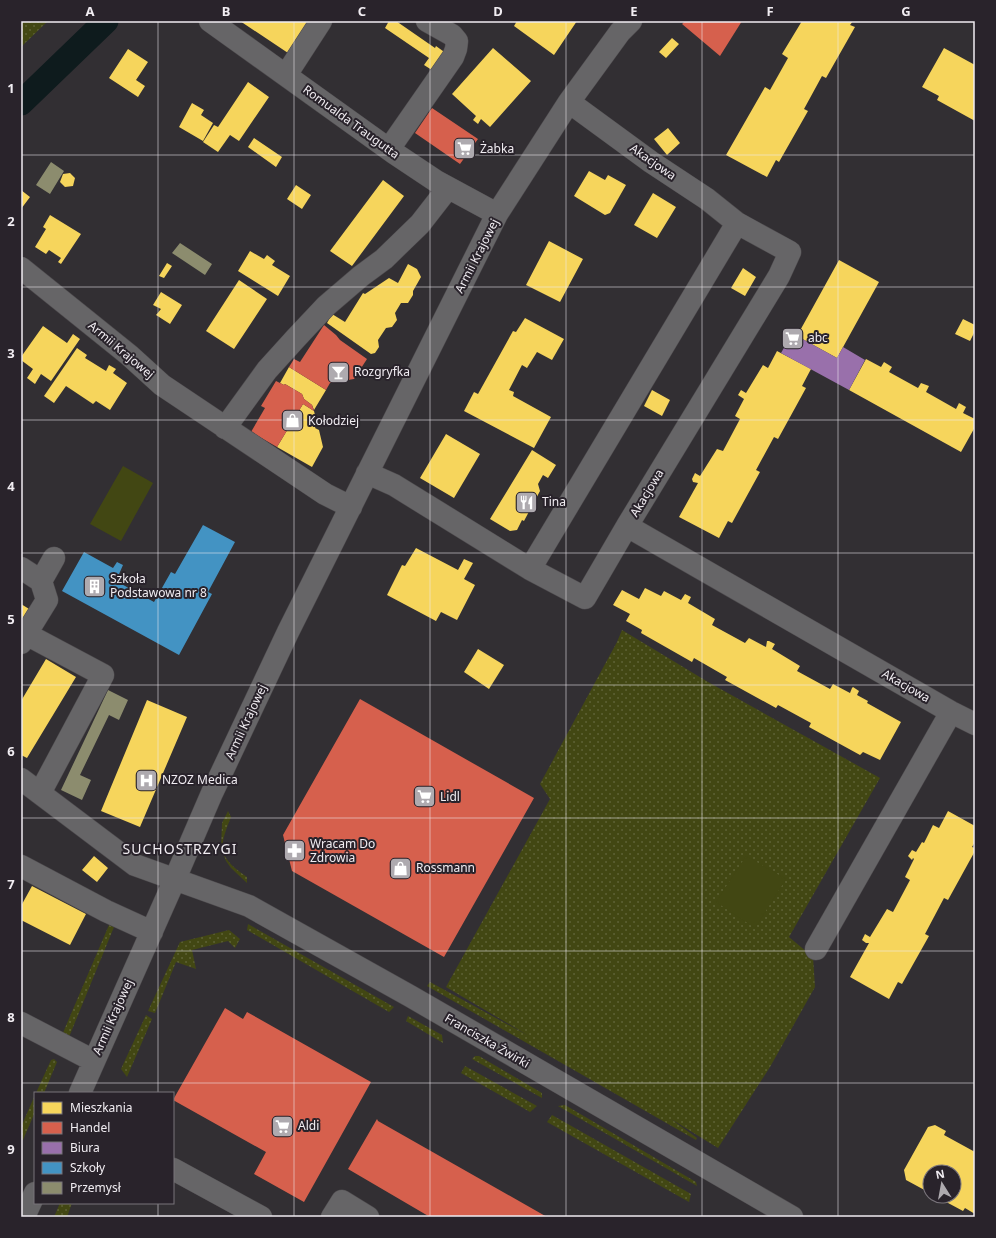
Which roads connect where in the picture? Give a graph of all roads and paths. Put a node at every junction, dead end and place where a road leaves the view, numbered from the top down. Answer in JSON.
{"nodes":[{"id":1,"x":210,"y":21,"type":"edge"},
{"id":2,"x":321,"y":21,"type":"edge"},
{"id":3,"x":427,"y":21,"type":"edge"},
{"id":4,"x":631,"y":21,"type":"edge"},
{"id":5,"x":286,"y":75,"type":"junction"},
{"id":6,"x":569,"y":102,"type":"junction"},
{"id":7,"x":389,"y":149,"type":"junction"},
{"id":8,"x":448,"y":188,"type":"junction"},
{"id":9,"x":498,"y":214,"type":"junction"},
{"id":10,"x":737,"y":223,"type":"junction"},
{"id":11,"x":21,"y":268,"type":"edge"},
{"id":12,"x":225,"y":428,"type":"junction"},
{"id":13,"x":367,"y":473,"type":"junction"},
{"id":14,"x":351,"y":507,"type":"junction"},
{"id":15,"x":627,"y":526,"type":"junction"},
{"id":16,"x":54,"y":558,"type":"dead end"},
{"id":17,"x":21,"y":568,"type":"edge"},
{"id":18,"x":530,"y":569,"type":"junction"},
{"id":19,"x":41,"y":581,"type":"junction"},
{"id":20,"x":24,"y":638,"type":"edge"},
{"id":21,"x":951,"y":712,"type":"junction"},
{"id":22,"x":975,"y":724,"type":"edge"},
{"id":23,"x":21,"y":779,"type":"edge"},
{"id":24,"x":40,"y":793,"type":"junction"},
{"id":25,"x":21,"y":866,"type":"edge"},
{"id":26,"x":175,"y":879,"type":"junction"},
{"id":27,"x":152,"y":932,"type":"junction"},
{"id":28,"x":816,"y":949,"type":"dead end"},
{"id":29,"x":21,"y":1022,"type":"edge"},
{"id":30,"x":94,"y":1061,"type":"junction"},
{"id":31,"x":80,"y":1092,"type":"edge"},
{"id":32,"x":174,"y":1170,"type":"edge"},
{"id":33,"x":34,"y":1195,"type":"edge"},
{"id":34,"x":24,"y":1217,"type":"edge"},
{"id":35,"x":261,"y":1217,"type":"edge"},
{"id":36,"x":332,"y":1217,"type":"edge"},
{"id":37,"x":368,"y":1217,"type":"edge"},
{"id":38,"x":792,"y":1217,"type":"edge"}],
"edges":[{"from":1,"to":5,"type":"street","name":"Romualda Traugutta"},
{"from":2,"to":5,"type":"street"},
{"from":3,"to":7,"type":"street"},
{"from":4,"to":6,"type":"street","name":"Armii Krajowej"},
{"from":5,"to":7,"type":"street","name":"Romualda Traugutta"},
{"from":6,"to":9,"type":"street","name":"Armii Krajowej"},
{"from":6,"to":10,"type":"street","name":"Akacjowa"},
{"from":7,"to":8,"type":"street","name":"Romualda Traugutta"},
{"from":8,"to":9,"type":"street","name":"Romualda Traugutta"},
{"from":8,"to":12,"type":"street"},
{"from":9,"to":13,"type":"street","name":"Armii Krajowej"},
{"from":10,"to":15,"type":"street","name":"Akacjowa"},
{"from":10,"to":18,"type":"street"},
{"from":11,"to":12,"type":"street","name":"Armii Krajowej"},
{"from":12,"to":14,"type":"street","name":"Armii Krajowej"},
{"from":13,"to":14,"type":"street","name":"Armii Krajowej"},
{"from":13,"to":18,"type":"street"},
{"from":14,"to":26,"type":"street","name":"Armii Krajowej"},
{"from":15,"to":18,"type":"street"},
{"from":15,"to":21,"type":"street","name":"Akacjowa"},
{"from":16,"to":19,"type":"street"},
{"from":17,"to":19,"type":"street"},
{"from":19,"to":20,"type":"street"},
{"from":20,"to":24,"type":"street"},
{"from":21,"to":22,"type":"street","name":"Akacjowa"},
{"from":21,"to":28,"type":"street"},
{"from":23,"to":24,"type":"street","name":"Franciszka Żwirki"},
{"from":24,"to":26,"type":"street","name":"Franciszka Żwirki"},
{"from":25,"to":27,"type":"street"},
{"from":26,"to":27,"type":"street","name":"Armii Krajowej"},
{"from":26,"to":38,"type":"street","name":"Franciszka Żwirki"},
{"from":27,"to":30,"type":"street","name":"Armii Krajowej"},
{"from":29,"to":30,"type":"street"},
{"from":30,"to":31,"type":"street","name":"Armii Krajowej"},
{"from":32,"to":35,"type":"street"},
{"from":33,"to":34,"type":"street"},
{"from":36,"to":37,"type":"street"}]}
